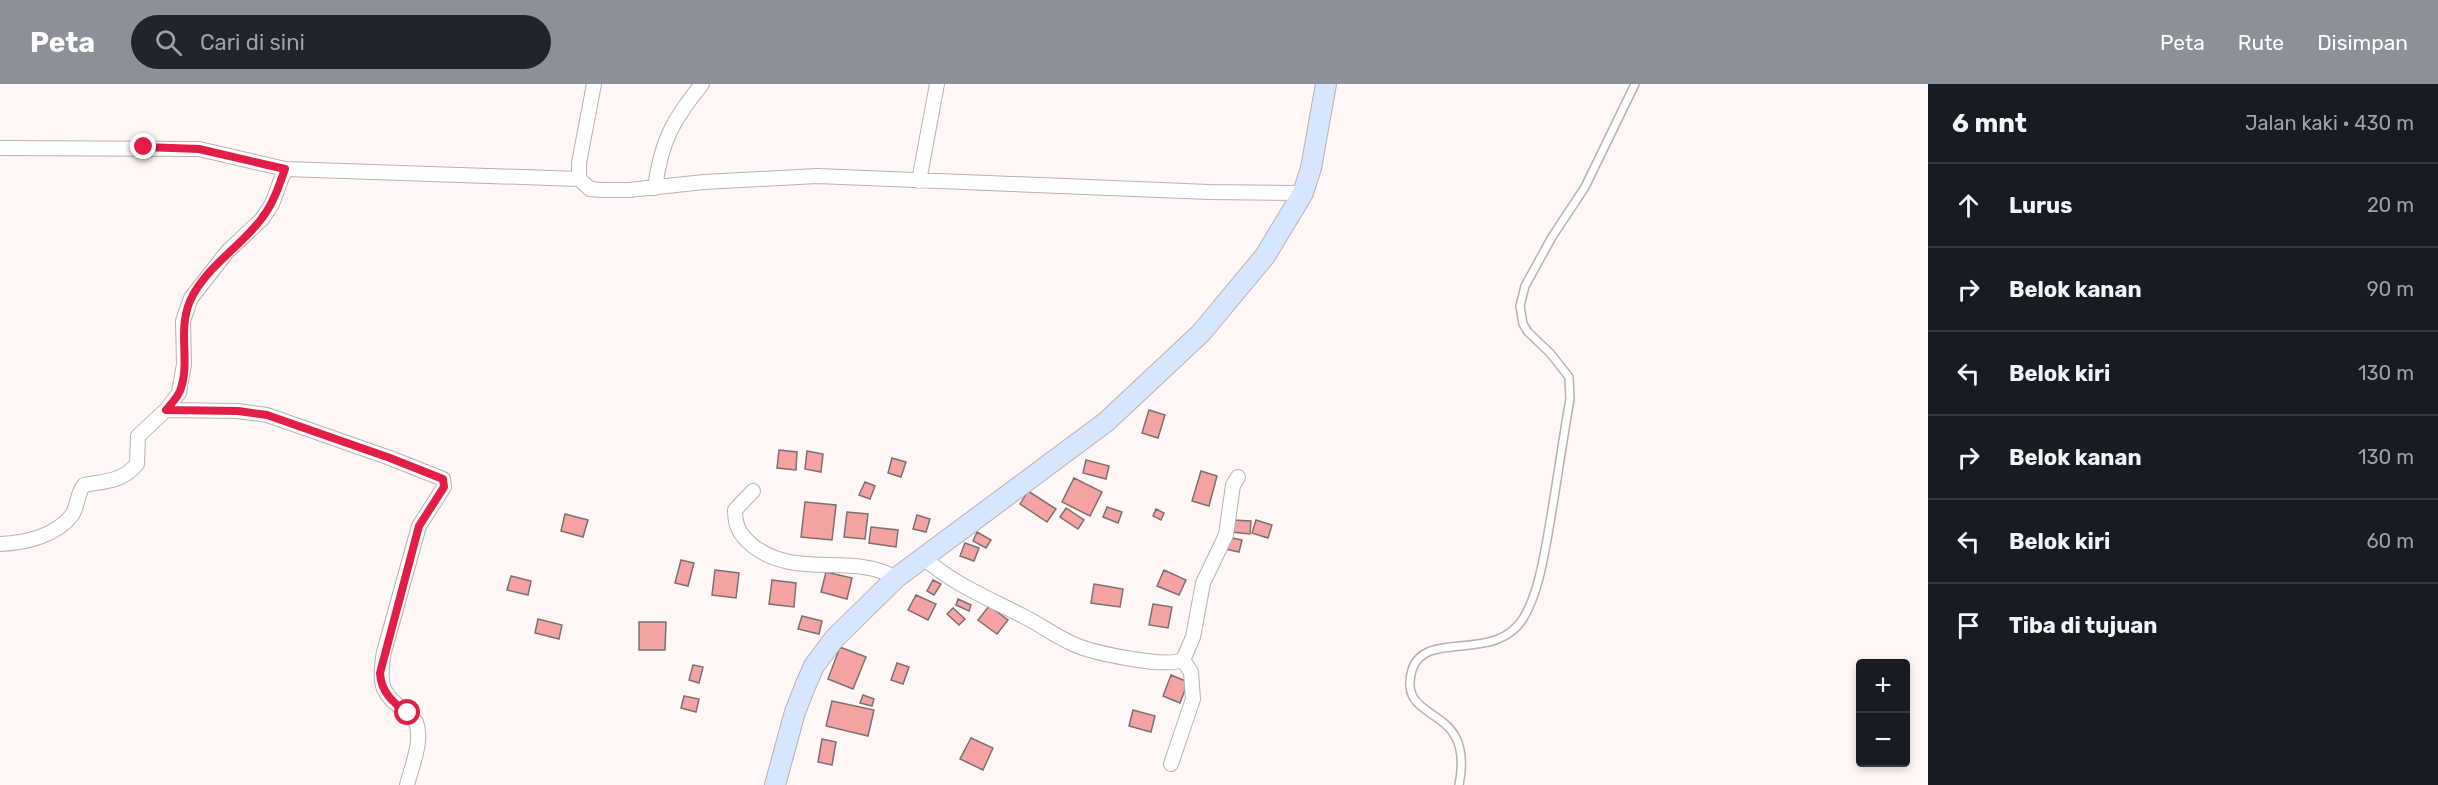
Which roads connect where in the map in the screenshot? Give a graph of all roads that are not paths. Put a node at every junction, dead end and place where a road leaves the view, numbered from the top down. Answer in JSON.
{"nodes":[{"id":1,"x":594,"y":84,"type":"edge"},
{"id":2,"x":702,"y":84,"type":"edge"},
{"id":3,"x":937,"y":84,"type":"edge"},
{"id":4,"x":1326,"y":84,"type":"edge"},
{"id":5,"x":1635,"y":84,"type":"edge"},
{"id":6,"x":0,"y":148,"type":"edge"},
{"id":7,"x":285,"y":169,"type":"junction"},
{"id":8,"x":579,"y":179,"type":"junction"},
{"id":9,"x":919,"y":181,"type":"junction"},
{"id":10,"x":655,"y":188,"type":"junction"},
{"id":11,"x":1303,"y":193,"type":"junction"},
{"id":12,"x":166,"y":410,"type":"junction"},
{"id":13,"x":1238,"y":477,"type":"dead end"},
{"id":14,"x":753,"y":491,"type":"dead end"},
{"id":15,"x":0,"y":544,"type":"edge"},
{"id":16,"x":924,"y":558,"type":"junction"},
{"id":17,"x":896,"y":578,"type":"junction"},
{"id":18,"x":1183,"y":660,"type":"junction"},
{"id":19,"x":1171,"y":764,"type":"dead end"},
{"id":20,"x":407,"y":785,"type":"edge"},
{"id":21,"x":775,"y":785,"type":"edge"},
{"id":22,"x":1459,"y":785,"type":"edge"}],
"edges":[{"from":1,"to":8,"type":"street"},
{"from":2,"to":10,"type":"street"},
{"from":3,"to":9,"type":"street"},
{"from":4,"to":11,"type":"main road"},
{"from":5,"to":22,"type":"lane"},
{"from":6,"to":7,"type":"street"},
{"from":7,"to":8,"type":"street"},
{"from":7,"to":12,"type":"street"},
{"from":8,"to":10,"type":"street"},
{"from":9,"to":10,"type":"street"},
{"from":9,"to":11,"type":"street"},
{"from":11,"to":16,"type":"main road"},
{"from":12,"to":15,"type":"street"},
{"from":12,"to":20,"type":"street"},
{"from":13,"to":18,"type":"street"},
{"from":14,"to":17,"type":"street"},
{"from":16,"to":17,"type":"main road"},
{"from":16,"to":18,"type":"street"},
{"from":17,"to":21,"type":"main road"},
{"from":18,"to":19,"type":"street"}]}
